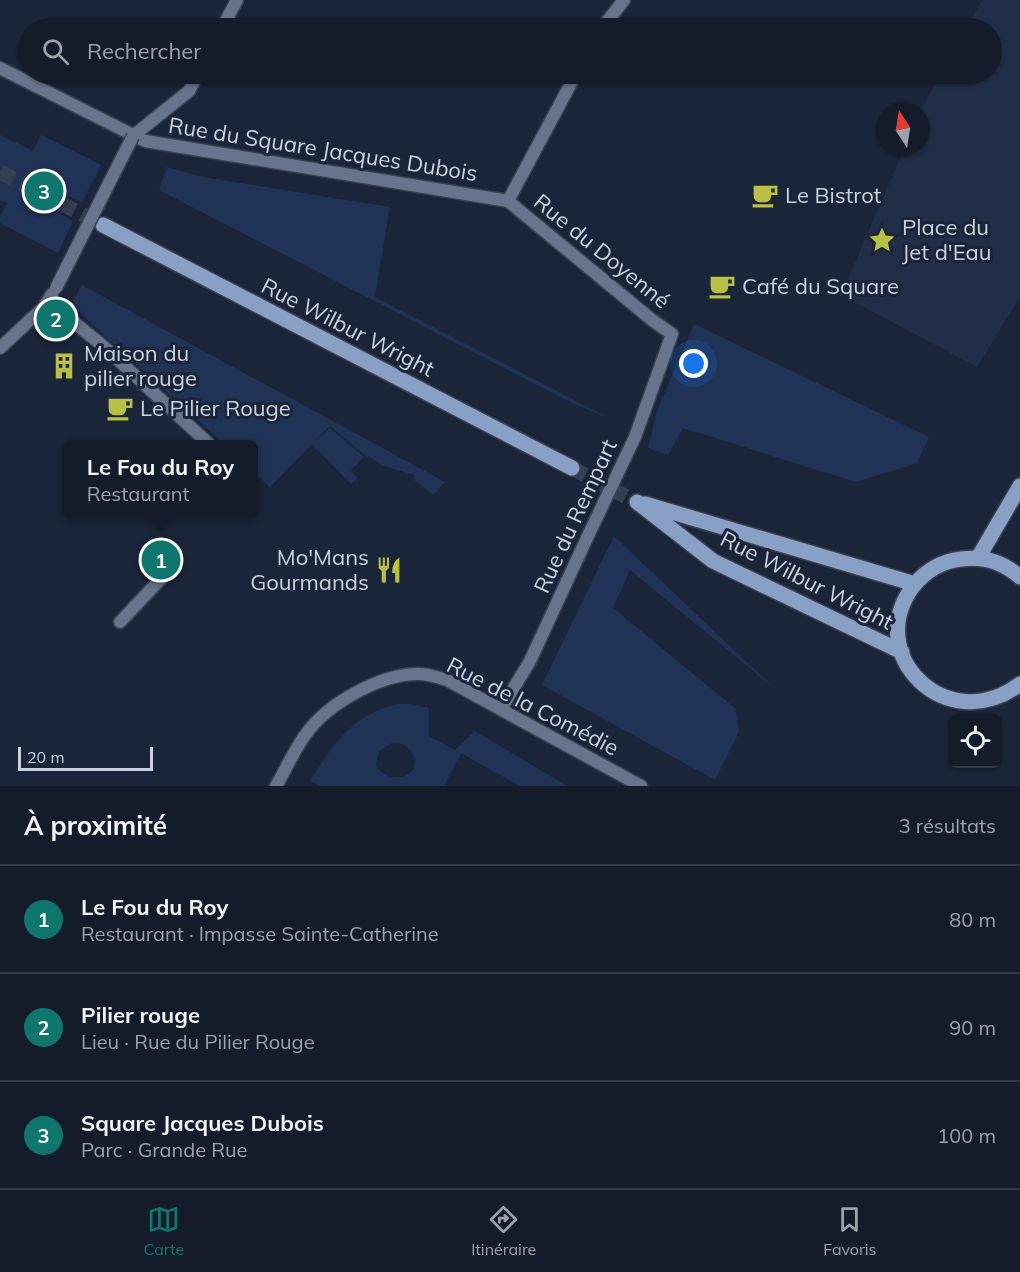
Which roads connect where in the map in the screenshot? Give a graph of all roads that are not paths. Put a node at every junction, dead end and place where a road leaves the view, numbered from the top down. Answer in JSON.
{"nodes":[{"id":1,"x":237,"y":0,"type":"edge"},
{"id":2,"x":624,"y":0,"type":"edge"},
{"id":3,"x":227,"y":18,"type":"edge"},
{"id":4,"x":610,"y":18,"type":"edge"},
{"id":5,"x":0,"y":68,"type":"edge"},
{"id":6,"x":18,"y":77,"type":"edge"},
{"id":7,"x":32,"y":84,"type":"edge"},
{"id":8,"x":193,"y":84,"type":"edge"},
{"id":9,"x":571,"y":84,"type":"edge"},
{"id":10,"x":133,"y":135,"type":"junction"},
{"id":11,"x":508,"y":201,"type":"junction"},
{"id":12,"x":103,"y":225,"type":"tunnel mouth"},
{"id":13,"x":48,"y":301,"type":"junction"},
{"id":14,"x":672,"y":334,"type":"joint"},
{"id":15,"x":0,"y":348,"type":"edge"},
{"id":16,"x":205,"y":440,"type":"edge"},
{"id":17,"x":572,"y":468,"type":"tunnel mouth"},
{"id":18,"x":1020,"y":486,"type":"edge"},
{"id":19,"x":978,"y":558,"type":"junction"},
{"id":20,"x":173,"y":566,"type":"dead end"},
{"id":21,"x":1020,"y":577,"type":"edge"},
{"id":22,"x":915,"y":584,"type":"junction"},
{"id":23,"x":120,"y":622,"type":"dead end"},
{"id":24,"x":902,"y":652,"type":"junction"},
{"id":25,"x":1020,"y":684,"type":"edge"},
{"id":26,"x":501,"y":709,"type":"junction"},
{"id":27,"x":276,"y":786,"type":"edge"},
{"id":28,"x":641,"y":786,"type":"edge"}],
"edges":[{"from":1,"to":3,"type":"street"},
{"from":2,"to":4,"type":"street"},
{"from":5,"to":6,"type":"street","name":"Rue du Square Jacques Dubois"},
{"from":7,"to":10,"type":"street","name":"Rue du Square Jacques Dubois"},
{"from":8,"to":10,"type":"street"},
{"from":9,"to":11,"type":"street","name":"Rue du Doyenné"},
{"from":10,"to":11,"type":"street","name":"Rue du Square Jacques Dubois"},
{"from":10,"to":13,"type":"street","bridge":true},
{"from":11,"to":14,"type":"street","name":"Rue du Doyenné"},
{"from":12,"to":17,"type":"main road","name":"Rue Wilbur Wright"},
{"from":13,"to":15,"type":"street"},
{"from":13,"to":16,"type":"street"},
{"from":14,"to":26,"type":"street","name":"Rue du Rempart","bridge":true},
{"from":18,"to":19,"type":"main road"},
{"from":19,"to":21,"type":"main road"},
{"from":19,"to":22,"type":"main road"},
{"from":20,"to":23,"type":"street"},
{"from":22,"to":24,"type":"main road"},
{"from":22,"to":24,"type":"main road","name":"Rue Wilbur Wright"},
{"from":24,"to":25,"type":"main road"},
{"from":26,"to":27,"type":"street","name":"Rue de la Comédie"},
{"from":26,"to":28,"type":"street","name":"Rue de la Comédie"}]}
